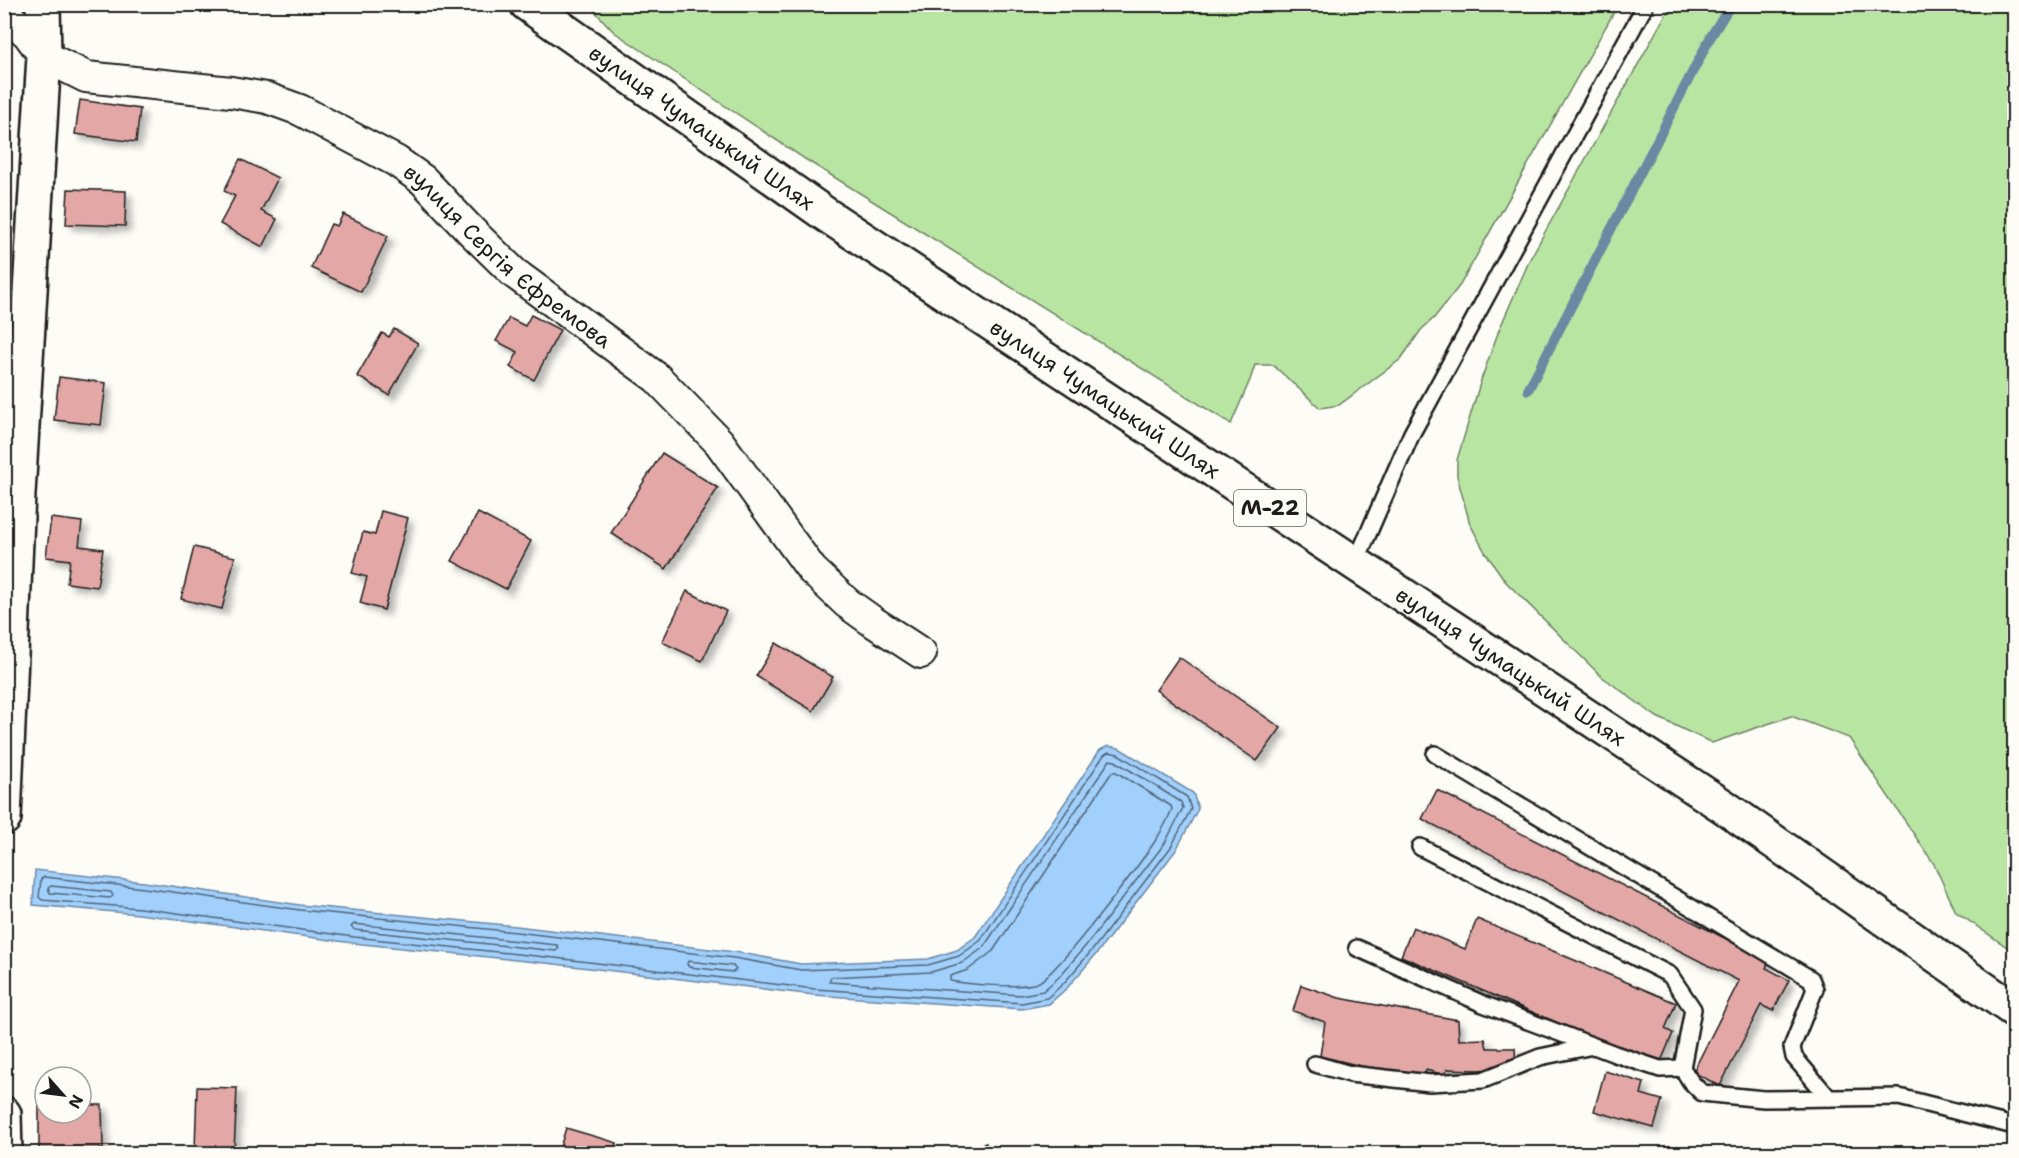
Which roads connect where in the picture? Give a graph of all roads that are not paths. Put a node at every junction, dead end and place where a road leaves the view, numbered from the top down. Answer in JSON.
{"nodes":[{"id":1,"x":43,"y":4,"type":"edge"},
{"id":2,"x":527,"y":4,"type":"edge"},
{"id":3,"x":1646,"y":4,"type":"edge"},
{"id":4,"x":4,"y":13,"type":"edge"},
{"id":5,"x":44,"y":56,"type":"junction"},
{"id":6,"x":11,"y":494,"type":"edge"},
{"id":7,"x":1355,"y":564,"type":"junction"},
{"id":8,"x":921,"y":653,"type":"dead end"},
{"id":9,"x":1436,"y":754,"type":"dead end"},
{"id":10,"x":4,"y":818,"type":"edge"},
{"id":11,"x":1420,"y":847,"type":"dead end"},
{"id":12,"x":1357,"y":948,"type":"dead end"},
{"id":13,"x":2014,"y":1010,"type":"edge"},
{"id":14,"x":1593,"y":1046,"type":"junction"},
{"id":15,"x":1315,"y":1064,"type":"dead end"},
{"id":16,"x":1682,"y":1068,"type":"junction"},
{"id":17,"x":1829,"y":1098,"type":"junction"},
{"id":18,"x":4,"y":1114,"type":"edge"},
{"id":19,"x":2014,"y":1126,"type":"edge"},
{"id":20,"x":5,"y":1154,"type":"edge"}],
"edges":[{"from":1,"to":5,"type":"main road"},
{"from":2,"to":7,"type":"main road","name":"вулиця Чумацький Шлях","number":"М-22"},
{"from":3,"to":7,"type":"lane"},
{"from":4,"to":5,"type":"street","name":"вулиця Сергія Єфремова"},
{"from":5,"to":6,"type":"main road"},
{"from":5,"to":8,"type":"street","name":"вулиця Сергія Єфремова"},
{"from":6,"to":10,"type":"main road"},
{"from":7,"to":13,"type":"main road","name":"вулиця Чумацький Шлях","number":"М-22"},
{"from":9,"to":17,"type":"lane"},
{"from":11,"to":16,"type":"lane"},
{"from":12,"to":14,"type":"lane"},
{"from":14,"to":15,"type":"lane"},
{"from":14,"to":16,"type":"lane"},
{"from":16,"to":17,"type":"lane"},
{"from":17,"to":19,"type":"lane"},
{"from":18,"to":20,"type":"main road"}]}
